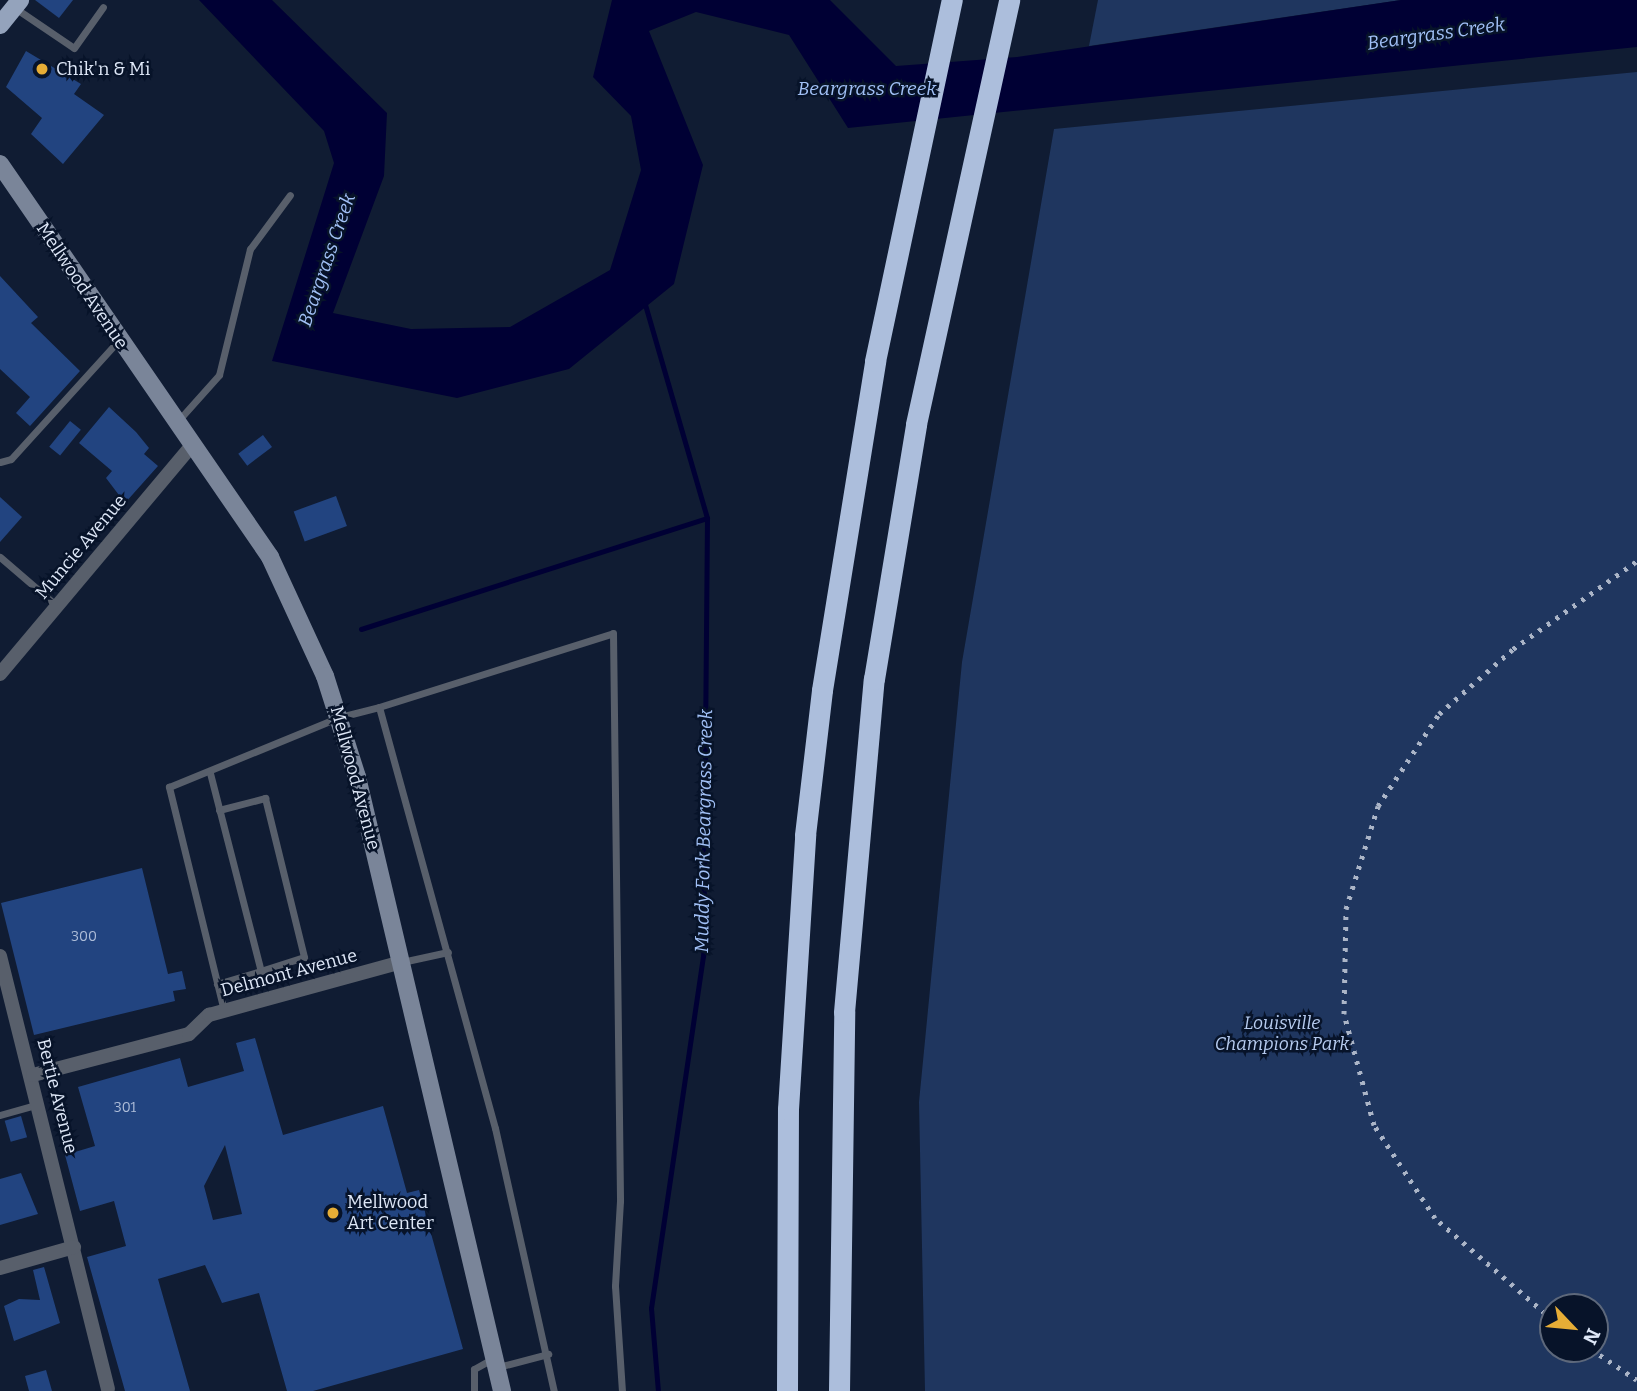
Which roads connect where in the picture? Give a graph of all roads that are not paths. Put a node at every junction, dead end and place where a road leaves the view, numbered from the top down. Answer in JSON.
{"nodes":[{"id":1,"x":1009,"y":0,"type":"edge"},
{"id":2,"x":17,"y":4,"type":"edge"},
{"id":3,"x":951,"y":4,"type":"edge"},
{"id":4,"x":103,"y":7,"type":"dead end"},
{"id":5,"x":0,"y":25,"type":"edge"},
{"id":6,"x":0,"y":164,"type":"edge"},
{"id":7,"x":290,"y":195,"type":"dead end"},
{"id":8,"x":118,"y":340,"type":"junction"},
{"id":9,"x":176,"y":422,"type":"junction"},
{"id":10,"x":192,"y":445,"type":"junction"},
{"id":11,"x":0,"y":462,"type":"edge"},
{"id":12,"x":0,"y":557,"type":"edge"},
{"id":13,"x":57,"y":606,"type":"junction"},
{"id":14,"x":0,"y":674,"type":"edge"},
{"id":15,"x":379,"y":707,"type":"junction"},
{"id":16,"x":340,"y":717,"type":"junction"},
{"id":17,"x":210,"y":773,"type":"junction"},
{"id":18,"x":219,"y":810,"type":"junction"},
{"id":19,"x":448,"y":952,"type":"junction"},
{"id":20,"x":0,"y":956,"type":"edge"},
{"id":21,"x":401,"y":962,"type":"junction"},
{"id":22,"x":261,"y":971,"type":"junction"},
{"id":23,"x":217,"y":984,"type":"junction"},
{"id":24,"x":224,"y":1011,"type":"junction"},
{"id":25,"x":33,"y":1075,"type":"junction"},
{"id":26,"x":39,"y":1104,"type":"junction"},
{"id":27,"x":0,"y":1115,"type":"edge"},
{"id":28,"x":74,"y":1247,"type":"junction"},
{"id":29,"x":0,"y":1268,"type":"edge"},
{"id":30,"x":548,"y":1354,"type":"junction"},
{"id":31,"x":496,"y":1363,"type":"junction"},
{"id":32,"x":108,"y":1389,"type":"dead end"},
{"id":33,"x":474,"y":1391,"type":"edge"},
{"id":34,"x":502,"y":1391,"type":"edge"},
{"id":35,"x":554,"y":1391,"type":"edge"},
{"id":36,"x":622,"y":1391,"type":"edge"},
{"id":37,"x":787,"y":1391,"type":"edge"},
{"id":38,"x":839,"y":1391,"type":"edge"}],
"edges":[{"from":1,"to":38,"type":"highway"},
{"from":2,"to":4,"type":"lane"},
{"from":2,"to":5,"type":"main road"},
{"from":3,"to":37,"type":"highway"},
{"from":6,"to":8,"type":"street","name":"Mellwood Avenue"},
{"from":7,"to":9,"type":"lane"},
{"from":8,"to":9,"type":"street","name":"Mellwood Avenue"},
{"from":8,"to":11,"type":"lane"},
{"from":9,"to":10,"type":"street","name":"Mellwood Avenue"},
{"from":10,"to":13,"type":"street","name":"Muncie Avenue"},
{"from":10,"to":16,"type":"street","name":"Mellwood Avenue"},
{"from":12,"to":13,"type":"lane"},
{"from":13,"to":14,"type":"street","name":"Muncie Avenue"},
{"from":15,"to":16,"type":"lane"},
{"from":15,"to":19,"type":"lane"},
{"from":15,"to":36,"type":"lane"},
{"from":16,"to":17,"type":"lane"},
{"from":16,"to":21,"type":"street","name":"Mellwood Avenue"},
{"from":17,"to":18,"type":"lane"},
{"from":17,"to":23,"type":"lane"},
{"from":18,"to":22,"type":"lane"},
{"from":18,"to":22,"type":"lane"},
{"from":19,"to":21,"type":"lane"},
{"from":19,"to":30,"type":"lane"},
{"from":20,"to":25,"type":"street","name":"Bertie Avenue"},
{"from":21,"to":24,"type":"street","name":"Delmont Avenue"},
{"from":21,"to":31,"type":"street","name":"Mellwood Avenue"},
{"from":22,"to":23,"type":"lane"},
{"from":23,"to":24,"type":"lane"},
{"from":24,"to":25,"type":"street","name":"Delmont Avenue"},
{"from":25,"to":26,"type":"street","name":"Bertie Avenue"},
{"from":26,"to":27,"type":"lane"},
{"from":26,"to":28,"type":"street","name":"Bertie Avenue"},
{"from":28,"to":29,"type":"street"},
{"from":28,"to":32,"type":"street"},
{"from":30,"to":31,"type":"lane"},
{"from":30,"to":35,"type":"lane"},
{"from":31,"to":33,"type":"lane"},
{"from":31,"to":34,"type":"street","name":"Mellwood Avenue"}]}
